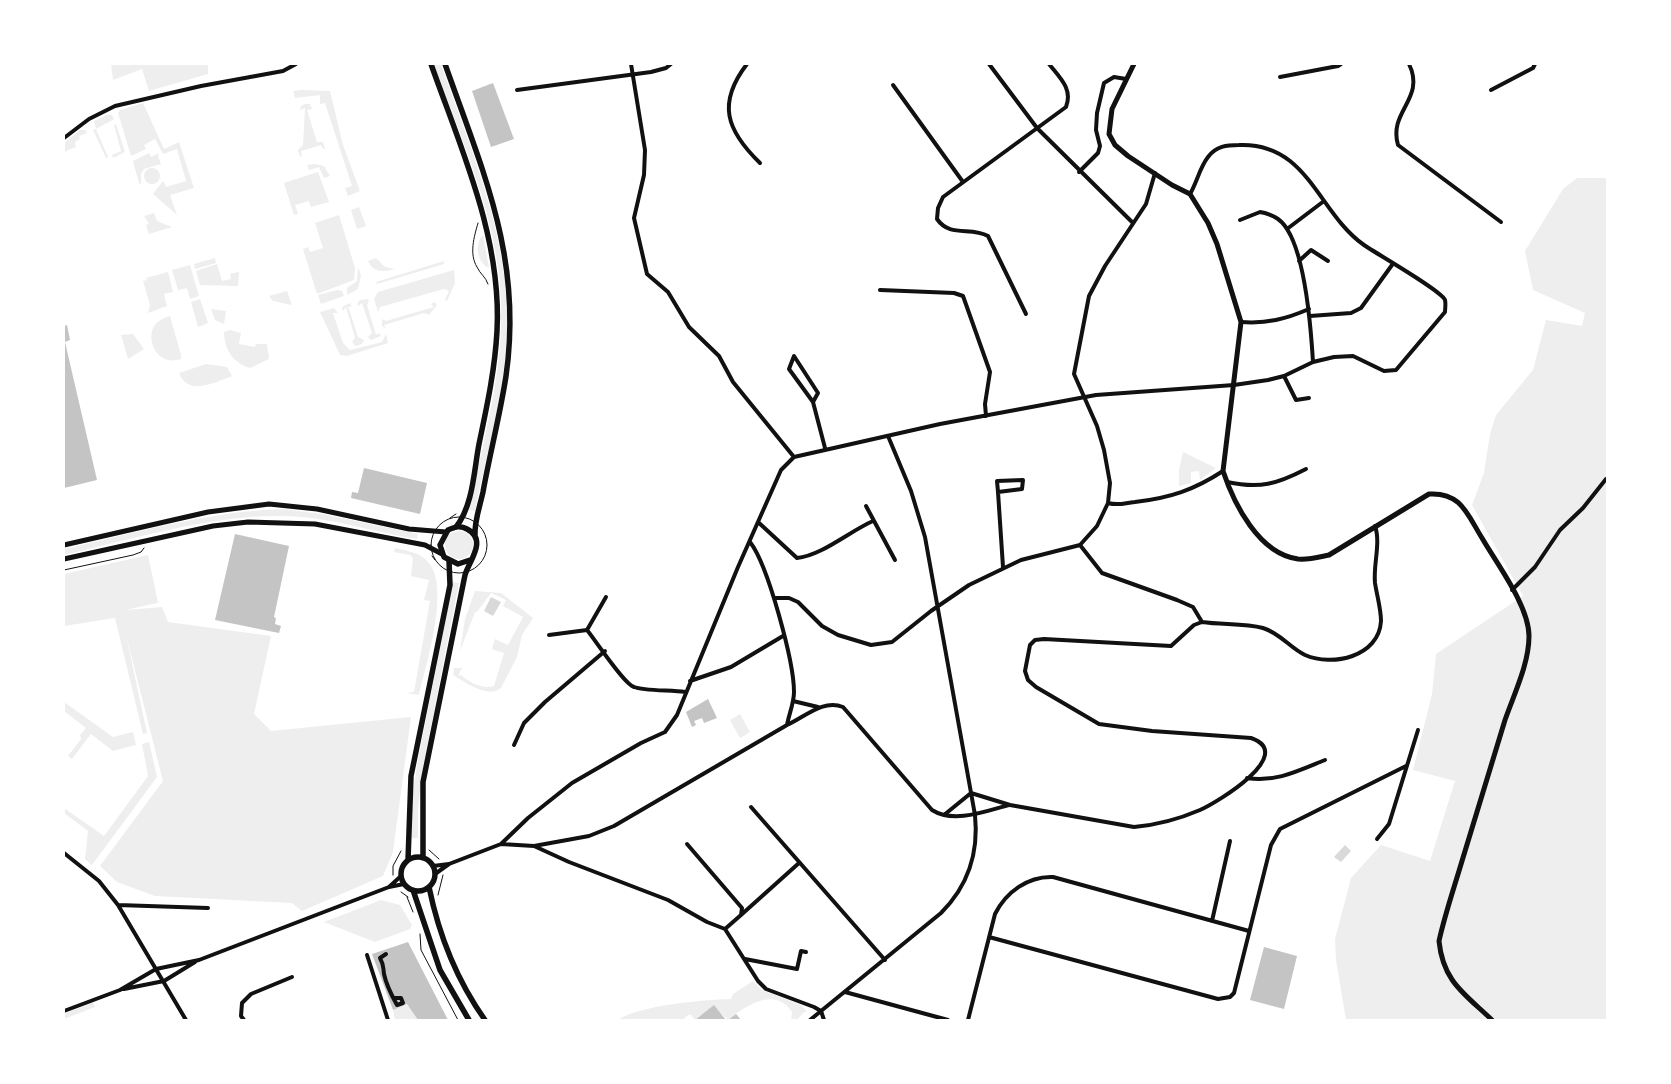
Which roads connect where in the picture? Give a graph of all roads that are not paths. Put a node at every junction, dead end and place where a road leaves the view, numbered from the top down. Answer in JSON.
{"nodes":[{"id":1,"x":296,"y":64,"type":"edge"},
{"id":2,"x":431,"y":64,"type":"edge"},
{"id":3,"x":445,"y":64,"type":"edge"},
{"id":4,"x":631,"y":64,"type":"edge"},
{"id":5,"x":671,"y":64,"type":"edge"},
{"id":6,"x":747,"y":64,"type":"edge"},
{"id":7,"x":989,"y":64,"type":"edge"},
{"id":8,"x":1049,"y":64,"type":"edge"},
{"id":9,"x":1134,"y":64,"type":"edge"},
{"id":10,"x":1341,"y":64,"type":"edge"},
{"id":11,"x":1409,"y":64,"type":"edge"},
{"id":12,"x":1534,"y":64,"type":"edge"},
{"id":13,"x":633,"y":74,"type":"junction"},
{"id":14,"x":1280,"y":77,"type":"dead end"},
{"id":15,"x":1126,"y":80,"type":"junction"},
{"id":16,"x":893,"y":85,"type":"dead end"},
{"id":17,"x":517,"y":90,"type":"dead end"},
{"id":18,"x":1491,"y":90,"type":"dead end"},
{"id":19,"x":1037,"y":128,"type":"junction"},
{"id":20,"x":64,"y":138,"type":"edge"},
{"id":21,"x":760,"y":163,"type":"dead end"},
{"id":22,"x":1079,"y":172,"type":"junction"},
{"id":23,"x":1155,"y":173,"type":"junction"},
{"id":24,"x":963,"y":182,"type":"junction"},
{"id":25,"x":1190,"y":194,"type":"junction"},
{"id":26,"x":1324,"y":201,"type":"junction"},
{"id":27,"x":1240,"y":220,"type":"dead end"},
{"id":28,"x":1132,"y":222,"type":"junction"},
{"id":29,"x":1501,"y":222,"type":"dead end"},
{"id":30,"x":1287,"y":229,"type":"junction"},
{"id":31,"x":1299,"y":261,"type":"junction"},
{"id":32,"x":1328,"y":261,"type":"dead end"},
{"id":33,"x":1392,"y":265,"type":"junction"},
{"id":34,"x":880,"y":290,"type":"dead end"},
{"id":35,"x":1309,"y":309,"type":"junction"},
{"id":36,"x":1026,"y":314,"type":"dead end"},
{"id":37,"x":1310,"y":316,"type":"junction"},
{"id":38,"x":1241,"y":322,"type":"junction"},
{"id":39,"x":1313,"y":362,"type":"junction"},
{"id":40,"x":1284,"y":376,"type":"junction"},
{"id":41,"x":1234,"y":385,"type":"junction"},
{"id":42,"x":1084,"y":397,"type":"junction"},
{"id":43,"x":1309,"y":398,"type":"dead end"},
{"id":44,"x":813,"y":402,"type":"junction"},
{"id":45,"x":986,"y":416,"type":"junction"},
{"id":46,"x":888,"y":436,"type":"junction"},
{"id":47,"x":825,"y":448,"type":"junction"},
{"id":48,"x":794,"y":457,"type":"junction"},
{"id":49,"x":1306,"y":469,"type":"dead end"},
{"id":50,"x":1223,"y":471,"type":"junction"},
{"id":51,"x":1606,"y":479,"type":"dead end"},
{"id":52,"x":1227,"y":482,"type":"junction"},
{"id":53,"x":998,"y":492,"type":"junction"},
{"id":54,"x":1108,"y":503,"type":"junction"},
{"id":55,"x":866,"y":506,"type":"dead end"},
{"id":56,"x":873,"y":521,"type":"junction"},
{"id":57,"x":758,"y":522,"type":"junction"},
{"id":58,"x":1375,"y":526,"type":"junction"},
{"id":59,"x":456,"y":527,"type":"junction"},
{"id":60,"x":446,"y":532,"type":"junction"},
{"id":61,"x":475,"y":536,"type":"junction"},
{"id":62,"x":750,"y":542,"type":"junction"},
{"id":63,"x":64,"y":545,"type":"edge"},
{"id":64,"x":1080,"y":545,"type":"junction"},
{"id":65,"x":442,"y":554,"type":"junction"},
{"id":66,"x":64,"y":559,"type":"edge"},
{"id":67,"x":470,"y":560,"type":"junction"},
{"id":68,"x":894,"y":560,"type":"dead end"},
{"id":69,"x":449,"y":561,"type":"junction"},
{"id":70,"x":1003,"y":567,"type":"junction"},
{"id":71,"x":1512,"y":590,"type":"junction"},
{"id":72,"x":606,"y":597,"type":"dead end"},
{"id":73,"x":774,"y":598,"type":"junction"},
{"id":74,"x":939,"y":606,"type":"junction"},
{"id":75,"x":1202,"y":622,"type":"junction"},
{"id":76,"x":587,"y":630,"type":"junction"},
{"id":77,"x":550,"y":635,"type":"dead end"},
{"id":78,"x":783,"y":636,"type":"junction"},
{"id":79,"x":605,"y":651,"type":"junction"},
{"id":80,"x":690,"y":680,"type":"junction"},
{"id":81,"x":685,"y":692,"type":"junction"},
{"id":82,"x":794,"y":702,"type":"junction"},
{"id":83,"x":821,"y":707,"type":"junction"},
{"id":84,"x":787,"y":726,"type":"junction"},
{"id":85,"x":1418,"y":730,"type":"dead end"},
{"id":86,"x":514,"y":745,"type":"dead end"},
{"id":87,"x":1325,"y":760,"type":"dead end"},
{"id":88,"x":1406,"y":766,"type":"junction"},
{"id":89,"x":1247,"y":778,"type":"junction"},
{"id":90,"x":971,"y":793,"type":"junction"},
{"id":91,"x":1010,"y":804,"type":"junction"},
{"id":92,"x":751,"y":807,"type":"dead end"},
{"id":93,"x":944,"y":815,"type":"junction"},
{"id":94,"x":975,"y":815,"type":"junction"},
{"id":95,"x":1377,"y":839,"type":"dead end"},
{"id":96,"x":1230,"y":841,"type":"dead end"},
{"id":97,"x":501,"y":844,"type":"junction"},
{"id":98,"x":686,"y":844,"type":"dead end"},
{"id":99,"x":534,"y":846,"type":"junction"},
{"id":100,"x":64,"y":853,"type":"edge"},
{"id":101,"x":423,"y":858,"type":"junction"},
{"id":102,"x":408,"y":860,"type":"junction"},
{"id":103,"x":799,"y":863,"type":"junction"},
{"id":104,"x":449,"y":864,"type":"junction"},
{"id":105,"x":433,"y":866,"type":"junction"},
{"id":106,"x":435,"y":874,"type":"junction"},
{"id":107,"x":401,"y":876,"type":"junction"},
{"id":108,"x":404,"y":884,"type":"junction"},
{"id":109,"x":429,"y":886,"type":"junction"},
{"id":110,"x":389,"y":887,"type":"junction"},
{"id":111,"x":413,"y":890,"type":"junction"},
{"id":112,"x":118,"y":905,"type":"junction"},
{"id":113,"x":208,"y":908,"type":"dead end"},
{"id":114,"x":741,"y":915,"type":"junction"},
{"id":115,"x":1212,"y":921,"type":"junction"},
{"id":116,"x":725,"y":929,"type":"junction"},
{"id":117,"x":1249,"y":930,"type":"junction"},
{"id":118,"x":989,"y":937,"type":"junction"},
{"id":119,"x":806,"y":952,"type":"dead end"},
{"id":120,"x":386,"y":954,"type":"dead end"},
{"id":121,"x":367,"y":955,"type":"dead end"},
{"id":122,"x":745,"y":959,"type":"junction"},
{"id":123,"x":199,"y":960,"type":"junction"},
{"id":124,"x":885,"y":960,"type":"junction"},
{"id":125,"x":156,"y":969,"type":"junction"},
{"id":126,"x":292,"y":976,"type":"dead end"},
{"id":127,"x":164,"y":981,"type":"junction"},
{"id":128,"x":120,"y":990,"type":"junction"},
{"id":129,"x":845,"y":992,"type":"junction"},
{"id":130,"x":394,"y":998,"type":"dead end"},
{"id":131,"x":64,"y":1011,"type":"edge"},
{"id":132,"x":822,"y":1011,"type":"junction"},
{"id":133,"x":186,"y":1020,"type":"edge"},
{"id":134,"x":244,"y":1020,"type":"edge"},
{"id":135,"x":388,"y":1020,"type":"edge"},
{"id":136,"x":469,"y":1020,"type":"edge"},
{"id":137,"x":485,"y":1020,"type":"edge"},
{"id":138,"x":810,"y":1020,"type":"edge"},
{"id":139,"x":824,"y":1020,"type":"edge"},
{"id":140,"x":948,"y":1020,"type":"edge"},
{"id":141,"x":968,"y":1020,"type":"edge"},
{"id":142,"x":1492,"y":1020,"type":"edge"}],
"edges":[{"from":1,"to":20,"type":"street"},
{"from":2,"to":59,"type":"main road"},
{"from":3,"to":61,"type":"main road"},
{"from":4,"to":13,"type":"street"},
{"from":5,"to":13,"type":"street"},
{"from":6,"to":21,"type":"street"},
{"from":7,"to":19,"type":"street"},
{"from":8,"to":19,"type":"street"},
{"from":9,"to":15,"type":"street"},
{"from":10,"to":14,"type":"street"},
{"from":11,"to":29,"type":"street"},
{"from":12,"to":18,"type":"street"},
{"from":13,"to":17,"type":"street"},
{"from":13,"to":48,"type":"street"},
{"from":15,"to":22,"type":"street"},
{"from":15,"to":23,"type":"street"},
{"from":16,"to":24,"type":"street"},
{"from":19,"to":22,"type":"street"},
{"from":19,"to":24,"type":"street"},
{"from":22,"to":28,"type":"street"},
{"from":23,"to":25,"type":"street"},
{"from":23,"to":28,"type":"street"},
{"from":24,"to":36,"type":"street"},
{"from":25,"to":26,"type":"street"},
{"from":25,"to":38,"type":"street"},
{"from":26,"to":30,"type":"street"},
{"from":26,"to":33,"type":"street"},
{"from":27,"to":30,"type":"street"},
{"from":28,"to":42,"type":"street"},
{"from":30,"to":31,"type":"street"},
{"from":31,"to":32,"type":"street"},
{"from":31,"to":35,"type":"street"},
{"from":33,"to":37,"type":"street"},
{"from":33,"to":39,"type":"street"},
{"from":34,"to":45,"type":"street"},
{"from":35,"to":37,"type":"street"},
{"from":35,"to":38,"type":"street"},
{"from":37,"to":39,"type":"street"},
{"from":38,"to":41,"type":"street"},
{"from":39,"to":40,"type":"street"},
{"from":40,"to":41,"type":"street"},
{"from":40,"to":43,"type":"street"},
{"from":41,"to":42,"type":"street"},
{"from":41,"to":50,"type":"street"},
{"from":42,"to":45,"type":"street"},
{"from":42,"to":54,"type":"street"},
{"from":44,"to":44,"type":"street"},
{"from":44,"to":47,"type":"street"},
{"from":45,"to":46,"type":"street"},
{"from":46,"to":47,"type":"street"},
{"from":46,"to":74,"type":"street"},
{"from":47,"to":48,"type":"street"},
{"from":48,"to":57,"type":"street"},
{"from":49,"to":52,"type":"street"},
{"from":50,"to":52,"type":"street"},
{"from":50,"to":54,"type":"street"},
{"from":51,"to":71,"type":"street"},
{"from":52,"to":58,"type":"street"},
{"from":53,"to":53,"type":"street"},
{"from":53,"to":70,"type":"street"},
{"from":54,"to":64,"type":"street"},
{"from":55,"to":56,"type":"street"},
{"from":56,"to":57,"type":"street"},
{"from":56,"to":68,"type":"street"},
{"from":57,"to":62,"type":"street"},
{"from":58,"to":71,"type":"street"},
{"from":58,"to":75,"type":"street"},
{"from":59,"to":60,"type":"main road"},
{"from":59,"to":61,"type":"main road"},
{"from":60,"to":63,"type":"street"},
{"from":60,"to":65,"type":"main road"},
{"from":61,"to":67,"type":"main road"},
{"from":62,"to":73,"type":"street"},
{"from":62,"to":80,"type":"street"},
{"from":64,"to":70,"type":"street"},
{"from":64,"to":75,"type":"street"},
{"from":65,"to":66,"type":"street"},
{"from":65,"to":69,"type":"main road"},
{"from":67,"to":69,"type":"main road"},
{"from":67,"to":101,"type":"main road"},
{"from":69,"to":102,"type":"main road"},
{"from":70,"to":74,"type":"street"},
{"from":71,"to":142,"type":"street"},
{"from":72,"to":76,"type":"street"},
{"from":73,"to":74,"type":"street"},
{"from":73,"to":78,"type":"street"},
{"from":74,"to":90,"type":"street"},
{"from":75,"to":89,"type":"street"},
{"from":76,"to":77,"type":"street"},
{"from":76,"to":79,"type":"street"},
{"from":78,"to":80,"type":"street"},
{"from":78,"to":82,"type":"street"},
{"from":79,"to":81,"type":"street"},
{"from":79,"to":86,"type":"street"},
{"from":80,"to":81,"type":"street"},
{"from":81,"to":97,"type":"street"},
{"from":82,"to":83,"type":"street"},
{"from":82,"to":84,"type":"street"},
{"from":83,"to":84,"type":"street"},
{"from":83,"to":93,"type":"street"},
{"from":84,"to":99,"type":"street"},
{"from":85,"to":88,"type":"street"},
{"from":87,"to":89,"type":"street"},
{"from":88,"to":95,"type":"street"},
{"from":88,"to":117,"type":"street"},
{"from":89,"to":91,"type":"street"},
{"from":90,"to":91,"type":"street"},
{"from":90,"to":93,"type":"street"},
{"from":90,"to":94,"type":"street"},
{"from":91,"to":94,"type":"street"},
{"from":92,"to":103,"type":"street"},
{"from":93,"to":94,"type":"street"},
{"from":94,"to":124,"type":"street"},
{"from":96,"to":115,"type":"street"},
{"from":97,"to":99,"type":"street"},
{"from":97,"to":104,"type":"street"},
{"from":98,"to":114,"type":"street"},
{"from":99,"to":116,"type":"street"},
{"from":100,"to":112,"type":"street"},
{"from":101,"to":102,"type":"main road"},
{"from":101,"to":105,"type":"main road"},
{"from":102,"to":107,"type":"main road"},
{"from":103,"to":114,"type":"street"},
{"from":103,"to":124,"type":"street"},
{"from":104,"to":105,"type":"street"},
{"from":104,"to":106,"type":"street"},
{"from":105,"to":106,"type":"main road"},
{"from":106,"to":109,"type":"main road"},
{"from":107,"to":108,"type":"main road"},
{"from":107,"to":110,"type":"street"},
{"from":108,"to":110,"type":"street"},
{"from":108,"to":111,"type":"main road"},
{"from":109,"to":111,"type":"main road"},
{"from":109,"to":137,"type":"main road"},
{"from":110,"to":123,"type":"street"},
{"from":111,"to":136,"type":"main road"},
{"from":112,"to":113,"type":"street"},
{"from":112,"to":125,"type":"street"},
{"from":114,"to":116,"type":"street"},
{"from":115,"to":117,"type":"street"},
{"from":115,"to":118,"type":"street"},
{"from":116,"to":122,"type":"street"},
{"from":117,"to":118,"type":"street"},
{"from":118,"to":141,"type":"street"},
{"from":119,"to":122,"type":"street"},
{"from":120,"to":130,"type":"street"},
{"from":121,"to":135,"type":"street"},
{"from":122,"to":132,"type":"street"},
{"from":123,"to":125,"type":"street"},
{"from":123,"to":127,"type":"street"},
{"from":124,"to":129,"type":"street"},
{"from":125,"to":127,"type":"street"},
{"from":125,"to":128,"type":"street"},
{"from":126,"to":134,"type":"street"},
{"from":127,"to":128,"type":"street"},
{"from":127,"to":133,"type":"street"},
{"from":128,"to":131,"type":"street"},
{"from":129,"to":132,"type":"street"},
{"from":129,"to":140,"type":"street"},
{"from":132,"to":138,"type":"street"},
{"from":132,"to":139,"type":"street"}]}
